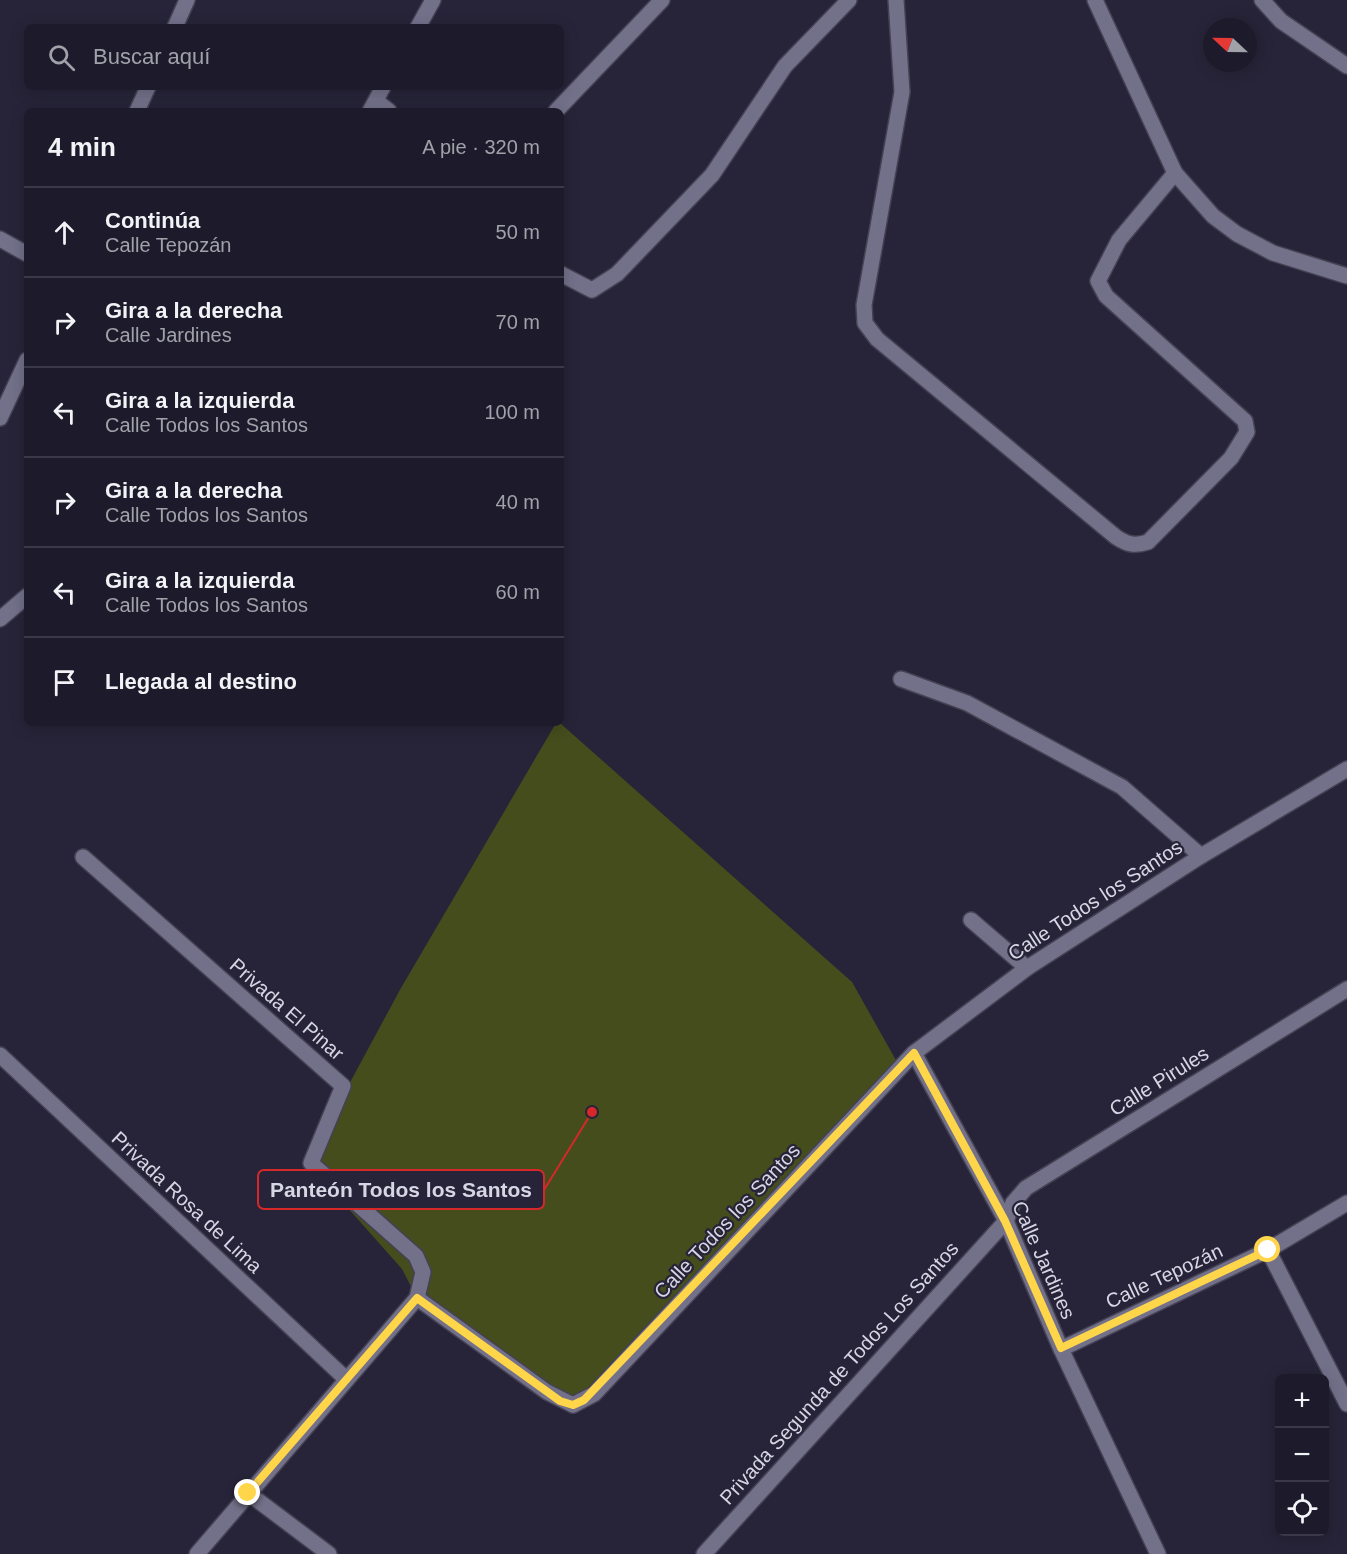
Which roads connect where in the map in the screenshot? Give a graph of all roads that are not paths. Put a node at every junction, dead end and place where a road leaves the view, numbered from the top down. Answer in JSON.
{"nodes":[{"id":1,"x":187,"y":0,"type":"edge"},
{"id":2,"x":433,"y":0,"type":"edge"},
{"id":3,"x":662,"y":0,"type":"edge"},
{"id":4,"x":849,"y":0,"type":"edge"},
{"id":5,"x":896,"y":0,"type":"edge"},
{"id":6,"x":1095,"y":0,"type":"edge"},
{"id":7,"x":1262,"y":0,"type":"edge"},
{"id":8,"x":176,"y":24,"type":"edge"},
{"id":9,"x":420,"y":24,"type":"edge"},
{"id":10,"x":1347,"y":66,"type":"edge"},
{"id":11,"x":147,"y":90,"type":"edge"},
{"id":12,"x":381,"y":90,"type":"edge"},
{"id":13,"x":373,"y":106,"type":"edge"},
{"id":14,"x":138,"y":108,"type":"edge"},
{"id":15,"x":559,"y":108,"type":"edge"},
{"id":16,"x":1175,"y":173,"type":"junction"},
{"id":17,"x":0,"y":239,"type":"edge"},
{"id":18,"x":24,"y":252,"type":"edge"},
{"id":19,"x":564,"y":276,"type":"edge"},
{"id":20,"x":1347,"y":276,"type":"edge"},
{"id":21,"x":24,"y":366,"type":"edge"},
{"id":22,"x":0,"y":418,"type":"edge"},
{"id":23,"x":24,"y":599,"type":"edge"},
{"id":24,"x":0,"y":619,"type":"edge"},
{"id":25,"x":901,"y":680,"type":"dead end"},
{"id":26,"x":1347,"y":769,"type":"edge"},
{"id":27,"x":1201,"y":856,"type":"junction"},
{"id":28,"x":83,"y":857,"type":"dead end"},
{"id":29,"x":971,"y":920,"type":"dead end"},
{"id":30,"x":1027,"y":968,"type":"junction"},
{"id":31,"x":1347,"y":989,"type":"edge"},
{"id":32,"x":914,"y":1053,"type":"junction"},
{"id":33,"x":0,"y":1055,"type":"edge"},
{"id":34,"x":1347,"y":1203,"type":"edge"},
{"id":35,"x":1005,"y":1221,"type":"junction"},
{"id":36,"x":1268,"y":1250,"type":"junction"},
{"id":37,"x":417,"y":1298,"type":"junction"},
{"id":38,"x":1061,"y":1348,"type":"junction"},
{"id":39,"x":346,"y":1379,"type":"junction"},
{"id":40,"x":1347,"y":1403,"type":"edge"},
{"id":41,"x":248,"y":1493,"type":"junction"},
{"id":42,"x":197,"y":1554,"type":"edge"},
{"id":43,"x":329,"y":1554,"type":"edge"},
{"id":44,"x":704,"y":1554,"type":"edge"},
{"id":45,"x":1158,"y":1554,"type":"edge"}],
"edges":[{"from":1,"to":8,"type":"street"},
{"from":2,"to":9,"type":"street"},
{"from":3,"to":15,"type":"street"},
{"from":4,"to":19,"type":"street"},
{"from":5,"to":16,"type":"street"},
{"from":6,"to":16,"type":"street"},
{"from":7,"to":10,"type":"street"},
{"from":11,"to":14,"type":"street"},
{"from":12,"to":13,"type":"street"},
{"from":16,"to":20,"type":"street"},
{"from":17,"to":18,"type":"street"},
{"from":21,"to":22,"type":"street"},
{"from":23,"to":24,"type":"street"},
{"from":25,"to":27,"type":"street"},
{"from":26,"to":27,"type":"street","name":"Calle Todos los Santos"},
{"from":27,"to":30,"type":"street","name":"Calle Todos los Santos"},
{"from":28,"to":37,"type":"street","name":"Privada El Pinar"},
{"from":29,"to":30,"type":"street"},
{"from":30,"to":32,"type":"street","name":"Calle Todos los Santos"},
{"from":31,"to":35,"type":"street","name":"Calle Pirules"},
{"from":32,"to":35,"type":"street","name":"Calle Jardines"},
{"from":32,"to":37,"type":"street","name":"Calle Todos los Santos"},
{"from":33,"to":39,"type":"street","name":"Privada Rosa de Lima"},
{"from":34,"to":36,"type":"street","name":"Calle Tepozán"},
{"from":35,"to":38,"type":"street","name":"Calle Jardines"},
{"from":35,"to":44,"type":"street","name":"Privada Segunda de Todos Los Santos"},
{"from":36,"to":38,"type":"street","name":"Calle Tepozán"},
{"from":36,"to":40,"type":"street"},
{"from":37,"to":39,"type":"street"},
{"from":38,"to":45,"type":"street","name":"Calle Jardines"},
{"from":39,"to":41,"type":"street"},
{"from":41,"to":42,"type":"street"},
{"from":41,"to":43,"type":"street"}]}
